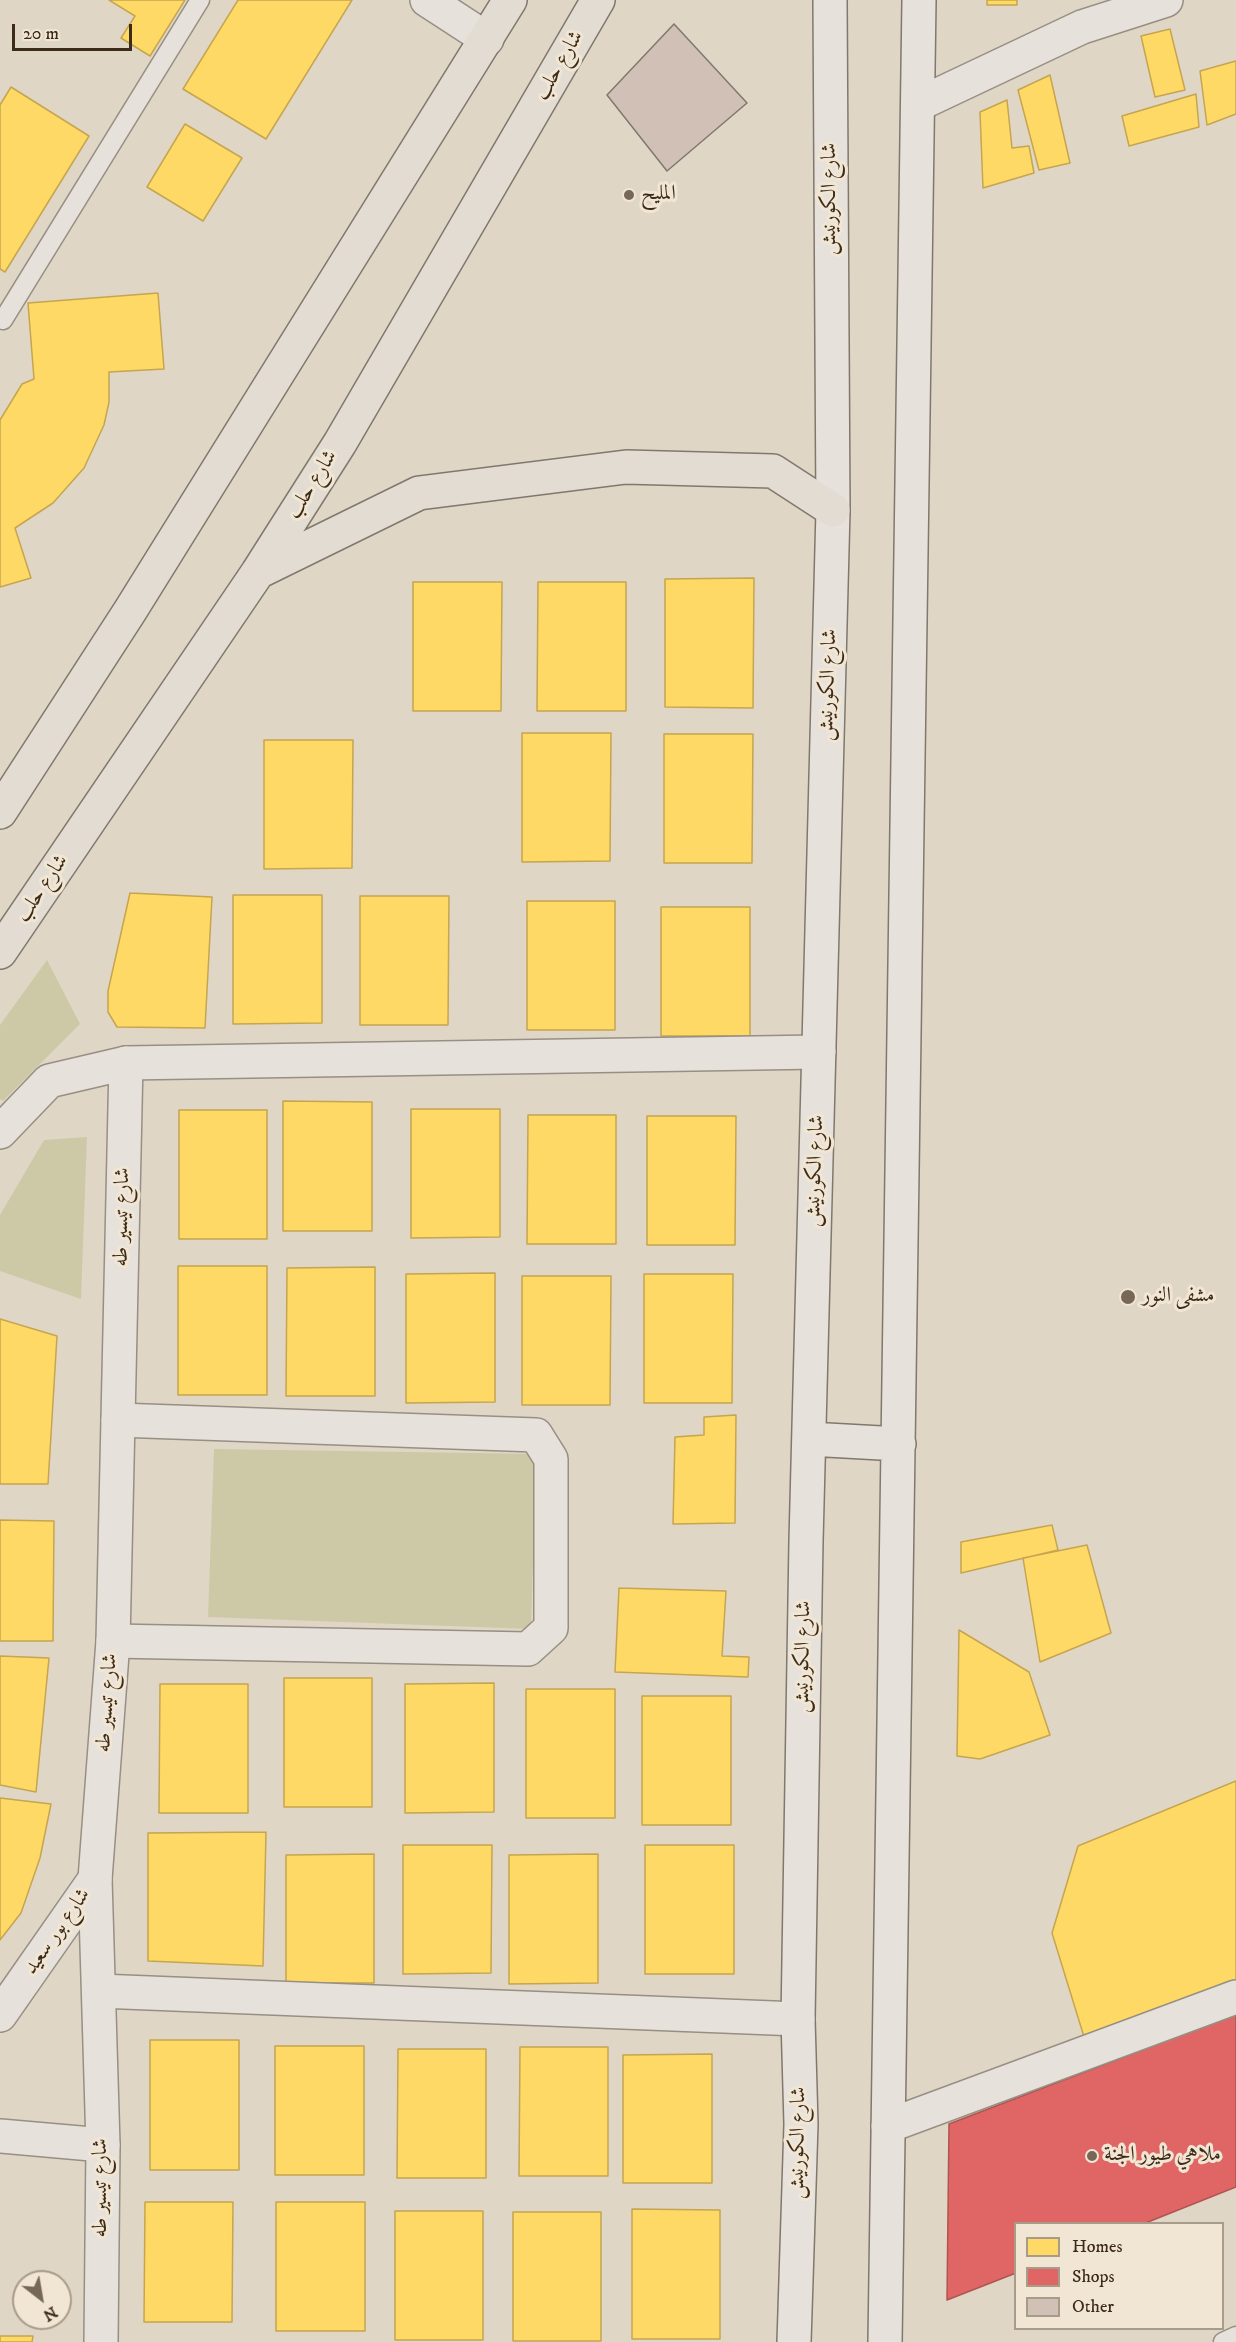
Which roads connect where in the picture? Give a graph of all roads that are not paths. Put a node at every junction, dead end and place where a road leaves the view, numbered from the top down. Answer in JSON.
{"nodes":[{"id":1,"x":200,"y":0,"type":"edge"},
{"id":2,"x":427,"y":0,"type":"edge"},
{"id":3,"x":510,"y":0,"type":"edge"},
{"id":4,"x":598,"y":0,"type":"edge"},
{"id":5,"x":830,"y":0,"type":"edge"},
{"id":6,"x":919,"y":0,"type":"edge"},
{"id":7,"x":1166,"y":0,"type":"edge"},
{"id":8,"x":487,"y":39,"type":"junction"},
{"id":9,"x":919,"y":104,"type":"junction"},
{"id":10,"x":1,"y":321,"type":"edge"},
{"id":11,"x":833,"y":510,"type":"junction"},
{"id":12,"x":258,"y":572,"type":"junction"},
{"id":13,"x":0,"y":812,"type":"edge"},
{"id":14,"x":0,"y":952,"type":"edge"},
{"id":15,"x":819,"y":1052,"type":"junction"},
{"id":16,"x":126,"y":1064,"type":"junction"},
{"id":17,"x":0,"y":1132,"type":"edge"},
{"id":18,"x":118,"y":1419,"type":"junction"},
{"id":19,"x":808,"y":1439,"type":"junction"},
{"id":20,"x":899,"y":1444,"type":"junction"},
{"id":21,"x":112,"y":1641,"type":"junction"},
{"id":22,"x":95,"y":1879,"type":"junction"},
{"id":23,"x":99,"y":1991,"type":"junction"},
{"id":24,"x":1236,"y":1996,"type":"edge"},
{"id":25,"x":0,"y":2015,"type":"edge"},
{"id":26,"x":798,"y":2019,"type":"junction"},
{"id":27,"x":888,"y":2126,"type":"junction"},
{"id":28,"x":0,"y":2136,"type":"edge"},
{"id":29,"x":103,"y":2145,"type":"junction"},
{"id":30,"x":1236,"y":2336,"type":"edge"},
{"id":31,"x":101,"y":2342,"type":"edge"},
{"id":32,"x":794,"y":2342,"type":"edge"},
{"id":33,"x":885,"y":2342,"type":"edge"},
{"id":34,"x":1223,"y":2342,"type":"edge"}],
"edges":[{"from":1,"to":10,"type":"lane"},
{"from":2,"to":8,"type":"street"},
{"from":3,"to":8,"type":"main road"},
{"from":4,"to":12,"type":"main road","name":"شارع حلب"},
{"from":5,"to":11,"type":"street","name":"شارع الكورنيش"},
{"from":6,"to":9,"type":"street"},
{"from":7,"to":9,"type":"street"},
{"from":8,"to":13,"type":"main road"},
{"from":9,"to":20,"type":"street"},
{"from":11,"to":12,"type":"main road"},
{"from":11,"to":15,"type":"street","name":"شارع الكورنيش"},
{"from":12,"to":14,"type":"main road","name":"شارع حلب"},
{"from":15,"to":16,"type":"street"},
{"from":15,"to":19,"type":"street","name":"شارع الكورنيش"},
{"from":16,"to":17,"type":"street"},
{"from":16,"to":18,"type":"street","name":"شارع تيسير طه"},
{"from":18,"to":21,"type":"street","name":"شارع تيسير طه"},
{"from":18,"to":21,"type":"street"},
{"from":19,"to":20,"type":"street"},
{"from":19,"to":26,"type":"street","name":"شارع الكورنيش"},
{"from":20,"to":27,"type":"street"},
{"from":21,"to":22,"type":"street","name":"شارع تيسير طه"},
{"from":22,"to":23,"type":"street","name":"شارع تيسير طه"},
{"from":22,"to":25,"type":"street","name":"شارع بور سعيد"},
{"from":23,"to":26,"type":"street"},
{"from":23,"to":29,"type":"street","name":"شارع تيسير طه"},
{"from":24,"to":27,"type":"street"},
{"from":26,"to":32,"type":"street","name":"شارع الكورنيش"},
{"from":27,"to":33,"type":"street"},
{"from":28,"to":29,"type":"street"},
{"from":29,"to":31,"type":"street","name":"شارع تيسير طه"},
{"from":30,"to":34,"type":"lane"}]}
